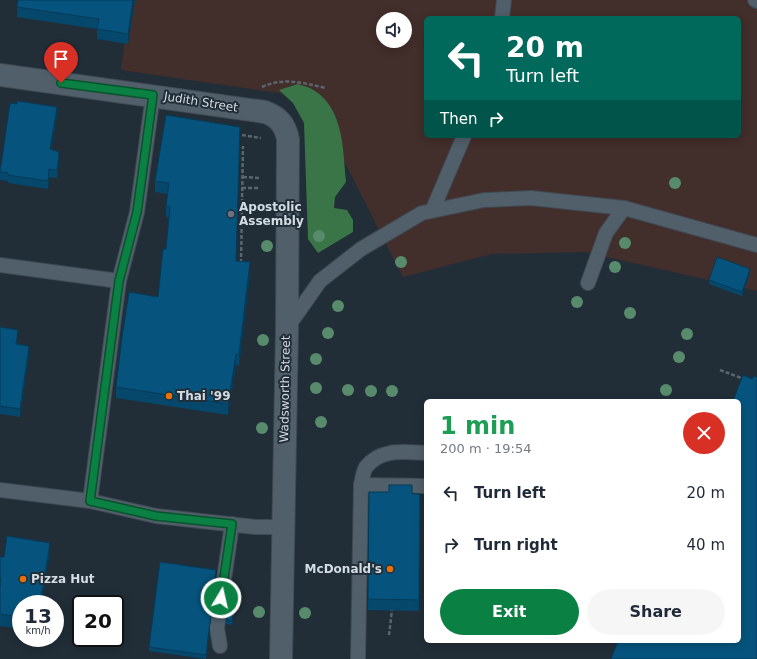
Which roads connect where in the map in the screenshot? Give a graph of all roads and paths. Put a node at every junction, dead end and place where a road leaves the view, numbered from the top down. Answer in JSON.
{"nodes":[{"id":1,"x":504,"y":0,"type":"edge"},
{"id":2,"x":502,"y":16,"type":"edge"},
{"id":3,"x":0,"y":75,"type":"edge"},
{"id":4,"x":326,"y":88,"type":"dead end"},
{"id":5,"x":260,"y":93,"type":"dead end"},
{"id":6,"x":153,"y":95,"type":"junction"},
{"id":7,"x":281,"y":121,"type":"joint"},
{"id":8,"x":243,"y":135,"type":"dead end"},
{"id":9,"x":261,"y":138,"type":"dead end"},
{"id":10,"x":463,"y":138,"type":"edge"},
{"id":11,"x":243,"y":146,"type":"dead end"},
{"id":12,"x":243,"y":177,"type":"junction"},
{"id":13,"x":260,"y":178,"type":"dead end"},
{"id":14,"x":242,"y":188,"type":"junction"},
{"id":15,"x":260,"y":188,"type":"dead end"},
{"id":16,"x":624,"y":208,"type":"junction"},
{"id":17,"x":433,"y":209,"type":"junction"},
{"id":18,"x":757,"y":245,"type":"edge"},
{"id":19,"x":0,"y":265,"type":"edge"},
{"id":20,"x":241,"y":267,"type":"edge"},
{"id":21,"x":119,"y":281,"type":"junction"},
{"id":22,"x":588,"y":283,"type":"dead end"},
{"id":23,"x":287,"y":328,"type":"junction"},
{"id":24,"x":720,"y":370,"type":"dead end"},
{"id":25,"x":750,"y":382,"type":"edge"},
{"id":26,"x":424,"y":453,"type":"edge"},
{"id":27,"x":361,"y":485,"type":"junction"},
{"id":28,"x":424,"y":486,"type":"edge"},
{"id":29,"x":0,"y":490,"type":"edge"},
{"id":30,"x":90,"y":501,"type":"junction"},
{"id":31,"x":232,"y":524,"type":"junction"},
{"id":32,"x":282,"y":527,"type":"junction"},
{"id":33,"x":392,"y":610,"type":"edge"},
{"id":34,"x":389,"y":635,"type":"dead end"},
{"id":35,"x":220,"y":646,"type":"dead end"},
{"id":36,"x":281,"y":659,"type":"edge"},
{"id":37,"x":358,"y":659,"type":"edge"}],
"edges":[{"from":1,"to":2,"type":"lane"},
{"from":3,"to":6,"type":"street","name":"Judith Street"},
{"from":4,"to":5,"type":"path"},
{"from":6,"to":7,"type":"street","name":"Judith Street"},
{"from":6,"to":21,"type":"lane"},
{"from":7,"to":23,"type":"street","name":"Wadsworth Street"},
{"from":8,"to":9,"type":"path"},
{"from":10,"to":17,"type":"lane"},
{"from":11,"to":12,"type":"path"},
{"from":12,"to":13,"type":"path"},
{"from":12,"to":14,"type":"path"},
{"from":14,"to":15,"type":"path"},
{"from":14,"to":20,"type":"path"},
{"from":16,"to":17,"type":"lane"},
{"from":16,"to":18,"type":"lane"},
{"from":16,"to":22,"type":"lane"},
{"from":17,"to":23,"type":"lane"},
{"from":19,"to":21,"type":"lane"},
{"from":21,"to":30,"type":"lane"},
{"from":23,"to":32,"type":"street","name":"Wadsworth Street"},
{"from":24,"to":25,"type":"path"},
{"from":26,"to":27,"type":"lane"},
{"from":27,"to":28,"type":"lane"},
{"from":27,"to":37,"type":"lane"},
{"from":29,"to":30,"type":"lane"},
{"from":30,"to":31,"type":"lane"},
{"from":31,"to":32,"type":"lane"},
{"from":31,"to":35,"type":"lane"},
{"from":32,"to":36,"type":"street","name":"Wadsworth Street"},
{"from":33,"to":34,"type":"path"}]}
